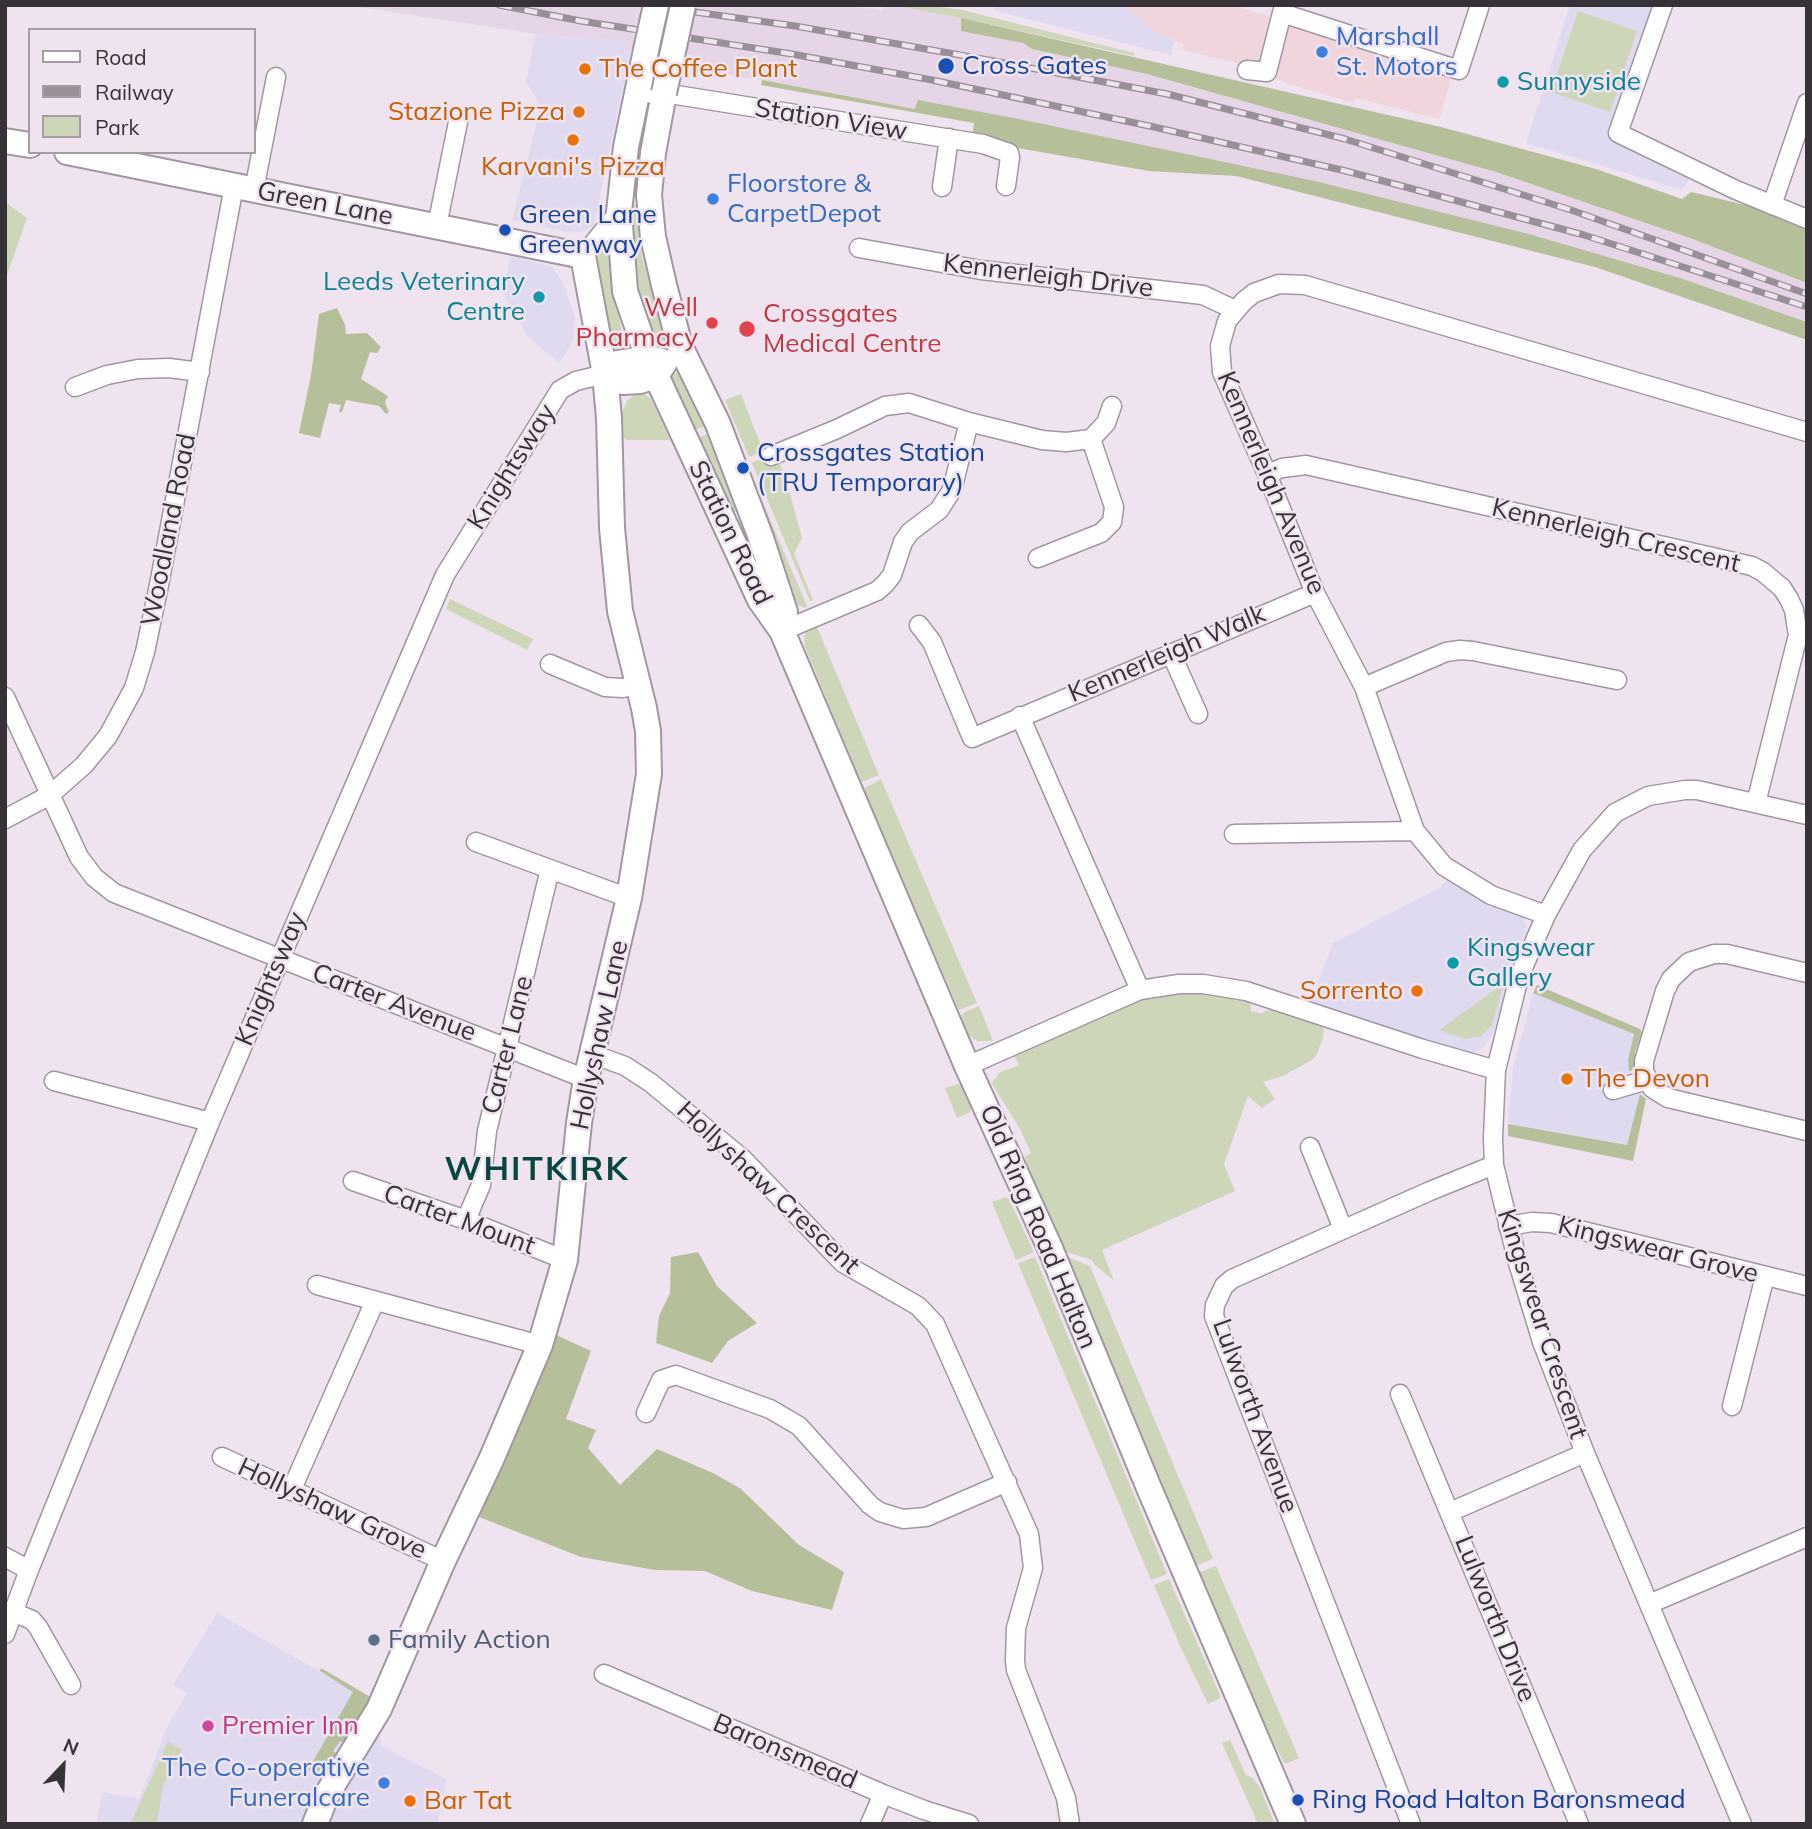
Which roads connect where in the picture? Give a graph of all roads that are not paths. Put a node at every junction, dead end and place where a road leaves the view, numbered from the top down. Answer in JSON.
{"nodes":[{"id":1,"x":656,"y":5,"type":"edge"},
{"id":2,"x":683,"y":5,"type":"edge"},
{"id":3,"x":1480,"y":5,"type":"edge"},
{"id":4,"x":1663,"y":5,"type":"edge"},
{"id":5,"x":1283,"y":9,"type":"edge"},
{"id":6,"x":1247,"y":70,"type":"dead end"},
{"id":7,"x":276,"y":77,"type":"dead end"},
{"id":8,"x":638,"y":88,"type":"junction"},
{"id":9,"x":664,"y":93,"type":"junction"},
{"id":10,"x":1807,"y":103,"type":"edge"},
{"id":11,"x":459,"y":117,"type":"dead end"},
{"id":12,"x":949,"y":138,"type":"junction"},
{"id":13,"x":5,"y":141,"type":"edge"},
{"id":14,"x":28,"y":145,"type":"edge"},
{"id":15,"x":256,"y":146,"type":"edge"},
{"id":16,"x":77,"y":154,"type":"edge"},
{"id":17,"x":254,"y":154,"type":"edge"},
{"id":18,"x":1006,"y":186,"type":"dead end"},
{"id":19,"x":942,"y":187,"type":"dead end"},
{"id":20,"x":244,"y":188,"type":"junction"},
{"id":21,"x":1772,"y":205,"type":"junction"},
{"id":22,"x":619,"y":212,"type":"junction"},
{"id":23,"x":1807,"y":219,"type":"edge"},
{"id":24,"x":437,"y":226,"type":"junction"},
{"id":25,"x":859,"y":248,"type":"dead end"},
{"id":26,"x":583,"y":256,"type":"junction"},
{"id":27,"x":1235,"y":310,"type":"junction"},
{"id":28,"x":676,"y":331,"type":"junction"},
{"id":29,"x":656,"y":365,"type":"junction"},
{"id":30,"x":200,"y":372,"type":"junction"},
{"id":31,"x":691,"y":372,"type":"junction"},
{"id":32,"x":605,"y":374,"type":"junction"},
{"id":33,"x":75,"y":387,"type":"dead end"},
{"id":34,"x":1112,"y":406,"type":"dead end"},
{"id":35,"x":968,"y":422,"type":"junction"},
{"id":36,"x":1807,"y":432,"type":"edge"},
{"id":37,"x":1091,"y":439,"type":"junction"},
{"id":38,"x":771,"y":456,"type":"dead end"},
{"id":39,"x":1267,"y":474,"type":"junction"},
{"id":40,"x":1038,"y":558,"type":"dead end"},
{"id":41,"x":1315,"y":593,"type":"junction"},
{"id":42,"x":919,"y":625,"type":"dead end"},
{"id":43,"x":782,"y":631,"type":"junction"},
{"id":44,"x":1171,"y":653,"type":"junction"},
{"id":45,"x":550,"y":664,"type":"dead end"},
{"id":46,"x":1617,"y":680,"type":"dead end"},
{"id":47,"x":638,"y":685,"type":"junction"},
{"id":48,"x":1364,"y":687,"type":"junction"},
{"id":49,"x":5,"y":697,"type":"edge"},
{"id":50,"x":1198,"y":715,"type":"dead end"},
{"id":51,"x":1020,"y":716,"type":"junction"},
{"id":52,"x":50,"y":794,"type":"junction"},
{"id":53,"x":1756,"y":803,"type":"junction"},
{"id":54,"x":1807,"y":815,"type":"edge"},
{"id":55,"x":5,"y":819,"type":"edge"},
{"id":56,"x":1415,"y":831,"type":"junction"},
{"id":57,"x":1234,"y":834,"type":"dead end"},
{"id":58,"x":477,"y":842,"type":"dead end"},
{"id":59,"x":550,"y":869,"type":"junction"},
{"id":60,"x":629,"y":898,"type":"junction"},
{"id":61,"x":1546,"y":915,"type":"junction"},
{"id":62,"x":280,"y":960,"type":"junction"},
{"id":63,"x":1807,"y":973,"type":"edge"},
{"id":64,"x":1140,"y":990,"type":"junction"},
{"id":65,"x":506,"y":1046,"type":"junction"},
{"id":66,"x":592,"y":1054,"type":"junction"},
{"id":67,"x":967,"y":1066,"type":"junction"},
{"id":68,"x":1496,"y":1070,"type":"junction"},
{"id":69,"x":586,"y":1079,"type":"junction"},
{"id":70,"x":1647,"y":1080,"type":"junction"},
{"id":71,"x":54,"y":1081,"type":"dead end"},
{"id":72,"x":1613,"y":1090,"type":"dead end"},
{"id":73,"x":210,"y":1122,"type":"junction"},
{"id":74,"x":1807,"y":1131,"type":"edge"},
{"id":75,"x":1310,"y":1147,"type":"dead end"},
{"id":76,"x":1494,"y":1165,"type":"junction"},
{"id":77,"x":352,"y":1181,"type":"dead end"},
{"id":78,"x":466,"y":1220,"type":"junction"},
{"id":79,"x":1508,"y":1226,"type":"junction"},
{"id":80,"x":1343,"y":1229,"type":"junction"},
{"id":81,"x":565,"y":1260,"type":"junction"},
{"id":82,"x":1765,"y":1276,"type":"junction"},
{"id":83,"x":317,"y":1285,"type":"dead end"},
{"id":84,"x":1807,"y":1286,"type":"edge"},
{"id":85,"x":374,"y":1301,"type":"junction"},
{"id":86,"x":540,"y":1345,"type":"junction"},
{"id":87,"x":1400,"y":1394,"type":"dead end"},
{"id":88,"x":1732,"y":1406,"type":"dead end"},
{"id":89,"x":646,"y":1413,"type":"dead end"},
{"id":90,"x":1585,"y":1453,"type":"junction"},
{"id":91,"x":222,"y":1457,"type":"dead end"},
{"id":92,"x":1007,"y":1482,"type":"junction"},
{"id":93,"x":291,"y":1491,"type":"junction"},
{"id":94,"x":1450,"y":1512,"type":"junction"},
{"id":95,"x":1807,"y":1536,"type":"edge"},
{"id":96,"x":5,"y":1557,"type":"edge"},
{"id":97,"x":443,"y":1562,"type":"junction"},
{"id":98,"x":29,"y":1570,"type":"junction"},
{"id":99,"x":1649,"y":1604,"type":"junction"},
{"id":100,"x":13,"y":1612,"type":"junction"},
{"id":101,"x":5,"y":1634,"type":"edge"},
{"id":102,"x":604,"y":1674,"type":"dead end"},
{"id":103,"x":71,"y":1685,"type":"dead end"},
{"id":104,"x":883,"y":1794,"type":"junction"},
{"id":105,"x":315,"y":1824,"type":"edge"},
{"id":106,"x":870,"y":1824,"type":"edge"},
{"id":107,"x":969,"y":1824,"type":"edge"},
{"id":108,"x":1070,"y":1824,"type":"edge"},
{"id":109,"x":1293,"y":1824,"type":"edge"},
{"id":110,"x":1411,"y":1824,"type":"edge"},
{"id":111,"x":1578,"y":1824,"type":"edge"},
{"id":112,"x":1742,"y":1824,"type":"edge"}],
"edges":[{"from":1,"to":8,"type":"main road","name":"Station Road","bridge":true},
{"from":2,"to":9,"type":"main road","name":"Station Road","bridge":true},
{"from":3,"to":5,"type":"street"},
{"from":4,"to":21,"type":"street"},
{"from":5,"to":6,"type":"street"},
{"from":7,"to":15,"type":"street","name":"Woodland Road"},
{"from":8,"to":9,"type":"main road"},
{"from":8,"to":22,"type":"main road","name":"Station Road"},
{"from":9,"to":12,"type":"street","name":"Station View"},
{"from":9,"to":28,"type":"main road","name":"Station Road"},
{"from":10,"to":21,"type":"street"},
{"from":11,"to":24,"type":"street"},
{"from":12,"to":18,"type":"street","name":"Station View"},
{"from":12,"to":19,"type":"street"},
{"from":13,"to":14,"type":"main road"},
{"from":16,"to":20,"type":"main road","name":"Green Lane"},
{"from":17,"to":20,"type":"street","name":"Woodland Road"},
{"from":20,"to":24,"type":"main road","name":"Green Lane"},
{"from":20,"to":30,"type":"street","name":"Woodland Road"},
{"from":21,"to":23,"type":"street"},
{"from":22,"to":26,"type":"street"},
{"from":22,"to":29,"type":"main road","name":"Station Road"},
{"from":24,"to":26,"type":"main road","name":"Green Lane"},
{"from":25,"to":27,"type":"street","name":"Kennerleigh Drive"},
{"from":26,"to":32,"type":"main road","name":"Hollyshaw Lane"},
{"from":27,"to":36,"type":"street","name":"Kennerleigh Avenue"},
{"from":27,"to":39,"type":"street","name":"Kennerleigh Avenue"},
{"from":28,"to":29,"type":"main road"},
{"from":28,"to":31,"type":"main road","name":"Station Road"},
{"from":29,"to":31,"type":"main road"},
{"from":29,"to":32,"type":"main road"},
{"from":29,"to":43,"type":"main road","name":"Station Road"},
{"from":30,"to":33,"type":"street"},
{"from":30,"to":52,"type":"street","name":"Woodland Road"},
{"from":31,"to":43,"type":"main road","name":"Station Road"},
{"from":32,"to":47,"type":"main road","name":"Hollyshaw Lane"},
{"from":32,"to":62,"type":"street","name":"Knightsway"},
{"from":34,"to":37,"type":"street"},
{"from":35,"to":37,"type":"street"},
{"from":35,"to":38,"type":"street"},
{"from":35,"to":43,"type":"street"},
{"from":37,"to":40,"type":"street"},
{"from":39,"to":41,"type":"street","name":"Kennerleigh Avenue"},
{"from":39,"to":53,"type":"street","name":"Kennerleigh Crescent"},
{"from":41,"to":44,"type":"street","name":"Kennerleigh Walk"},
{"from":41,"to":48,"type":"street","name":"Kennerleigh Avenue"},
{"from":42,"to":51,"type":"street","name":"Kennerleigh Walk"},
{"from":43,"to":67,"type":"main road","name":"Old Ring Road Halton"},
{"from":44,"to":50,"type":"street"},
{"from":44,"to":51,"type":"street","name":"Kennerleigh Walk"},
{"from":45,"to":47,"type":"street"},
{"from":46,"to":48,"type":"street"},
{"from":47,"to":60,"type":"main road","name":"Hollyshaw Lane"},
{"from":48,"to":56,"type":"street","name":"Kennerleigh Avenue"},
{"from":49,"to":52,"type":"street","name":"Carter Avenue"},
{"from":51,"to":64,"type":"street"},
{"from":52,"to":55,"type":"street","name":"Woodland Road"},
{"from":52,"to":62,"type":"street","name":"Carter Avenue"},
{"from":53,"to":54,"type":"street","name":"Kingswear Crescent"},
{"from":53,"to":61,"type":"street","name":"Kingswear Crescent"},
{"from":56,"to":57,"type":"street"},
{"from":56,"to":61,"type":"street","name":"Kennerleigh Avenue"},
{"from":58,"to":59,"type":"street"},
{"from":59,"to":60,"type":"street"},
{"from":59,"to":65,"type":"street","name":"Carter Lane"},
{"from":60,"to":66,"type":"main road","name":"Hollyshaw Lane"},
{"from":61,"to":68,"type":"street","name":"Kingswear Crescent"},
{"from":62,"to":65,"type":"street","name":"Carter Avenue"},
{"from":62,"to":73,"type":"street","name":"Knightsway"},
{"from":63,"to":70,"type":"street"},
{"from":64,"to":67,"type":"street"},
{"from":64,"to":68,"type":"street"},
{"from":65,"to":69,"type":"street","name":"Carter Avenue"},
{"from":65,"to":78,"type":"street","name":"Carter Lane"},
{"from":66,"to":69,"type":"main road","name":"Hollyshaw Lane"},
{"from":66,"to":92,"type":"street","name":"Hollyshaw Crescent"},
{"from":67,"to":109,"type":"main road","name":"Old Ring Road Halton"},
{"from":68,"to":76,"type":"street","name":"Kingswear Crescent"},
{"from":69,"to":81,"type":"main road","name":"Hollyshaw Lane"},
{"from":70,"to":72,"type":"street"},
{"from":70,"to":74,"type":"street"},
{"from":71,"to":73,"type":"street"},
{"from":73,"to":98,"type":"street","name":"Knightsway"},
{"from":75,"to":80,"type":"street"},
{"from":76,"to":79,"type":"street","name":"Kingswear Crescent"},
{"from":76,"to":80,"type":"street","name":"Lulworth Avenue"},
{"from":77,"to":78,"type":"street","name":"Carter Mount"},
{"from":78,"to":81,"type":"street","name":"Carter Mount"},
{"from":79,"to":82,"type":"street","name":"Kingswear Grove"},
{"from":79,"to":90,"type":"street","name":"Kingswear Crescent"},
{"from":80,"to":110,"type":"street","name":"Lulworth Avenue"},
{"from":81,"to":86,"type":"main road","name":"Hollyshaw Lane"},
{"from":82,"to":84,"type":"street","name":"Kingswear Grove"},
{"from":82,"to":88,"type":"street"},
{"from":83,"to":85,"type":"street"},
{"from":85,"to":86,"type":"street"},
{"from":85,"to":93,"type":"street"},
{"from":86,"to":97,"type":"main road","name":"Hollyshaw Lane"},
{"from":87,"to":94,"type":"street"},
{"from":89,"to":92,"type":"street"},
{"from":90,"to":94,"type":"street","name":"Lulworth Drive"},
{"from":90,"to":99,"type":"street","name":"Kingswear Crescent"},
{"from":91,"to":93,"type":"street","name":"Hollyshaw Grove"},
{"from":92,"to":108,"type":"street","name":"Hollyshaw Crescent"},
{"from":93,"to":97,"type":"street","name":"Hollyshaw Grove"},
{"from":94,"to":111,"type":"street","name":"Lulworth Drive"},
{"from":95,"to":99,"type":"street"},
{"from":96,"to":98,"type":"street"},
{"from":97,"to":105,"type":"main road","name":"Hollyshaw Lane"},
{"from":98,"to":100,"type":"street","name":"Knightsway"},
{"from":99,"to":112,"type":"street","name":"Kingswear Crescent"},
{"from":100,"to":101,"type":"street","name":"Knightsway"},
{"from":100,"to":103,"type":"street"},
{"from":102,"to":104,"type":"street","name":"Baronsmead"},
{"from":104,"to":106,"type":"street"},
{"from":104,"to":107,"type":"street","name":"Baronsmead"}]}
